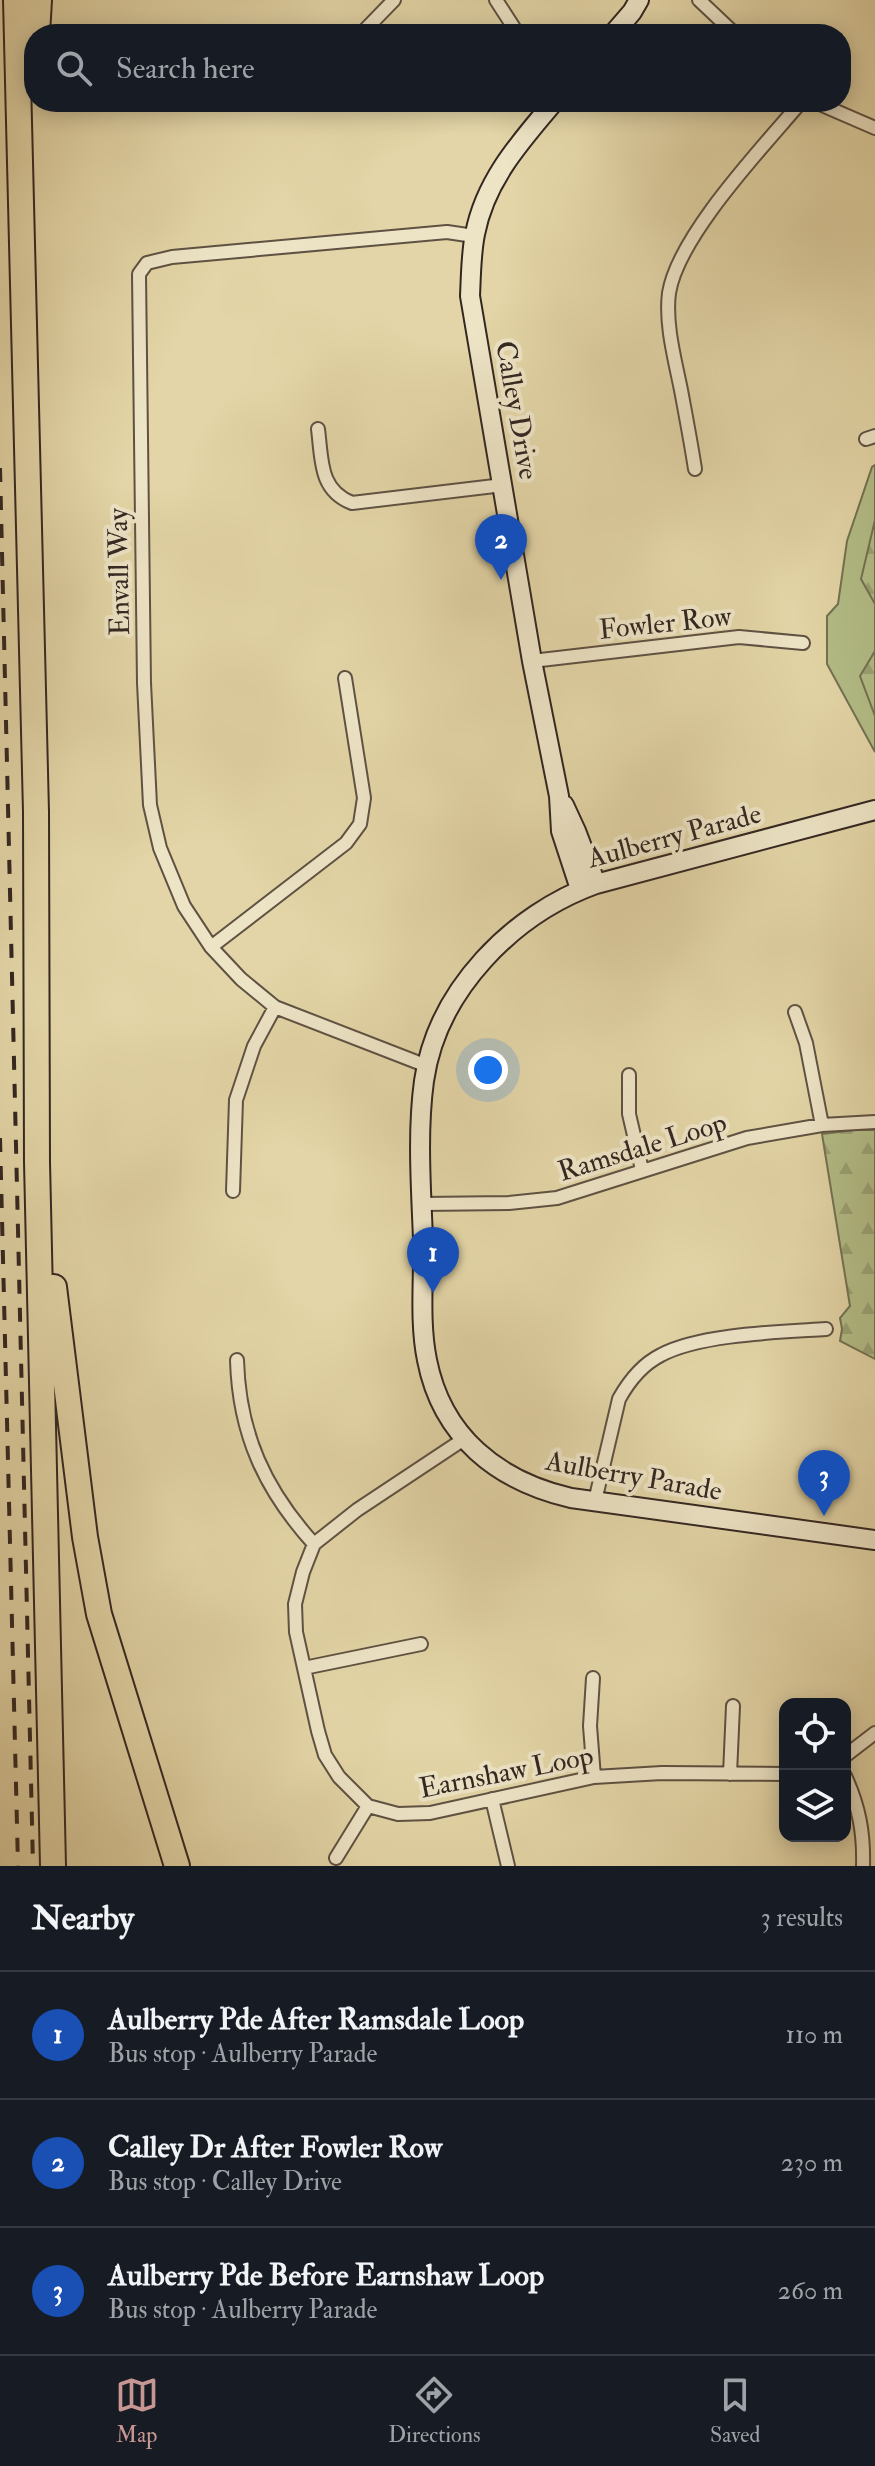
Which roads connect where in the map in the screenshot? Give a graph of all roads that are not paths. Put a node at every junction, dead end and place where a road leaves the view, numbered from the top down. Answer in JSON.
{"nodes":[{"id":1,"x":16,"y":0,"type":"edge"},
{"id":2,"x":39,"y":0,"type":"edge"},
{"id":3,"x":394,"y":0,"type":"edge"},
{"id":4,"x":496,"y":0,"type":"edge"},
{"id":5,"x":649,"y":0,"type":"edge"},
{"id":6,"x":691,"y":0,"type":"edge"},
{"id":7,"x":701,"y":3,"type":"edge"},
{"id":8,"x":636,"y":6,"type":"edge"},
{"id":9,"x":38,"y":24,"type":"edge"},
{"id":10,"x":371,"y":24,"type":"edge"},
{"id":11,"x":512,"y":24,"type":"edge"},
{"id":12,"x":621,"y":24,"type":"edge"},
{"id":13,"x":724,"y":24,"type":"edge"},
{"id":14,"x":33,"y":112,"type":"edge"},
{"id":15,"x":546,"y":112,"type":"edge"},
{"id":16,"x":793,"y":112,"type":"edge"},
{"id":17,"x":833,"y":112,"type":"edge"},
{"id":18,"x":875,"y":128,"type":"edge"},
{"id":19,"x":474,"y":236,"type":"junction"},
{"id":20,"x":24,"y":284,"type":"junction"},
{"id":21,"x":318,"y":429,"type":"dead end"},
{"id":22,"x":695,"y":469,"type":"dead end"},
{"id":23,"x":503,"y":485,"type":"junction"},
{"id":24,"x":803,"y":643,"type":"dead end"},
{"id":25,"x":532,"y":661,"type":"junction"},
{"id":26,"x":345,"y":678,"type":"dead end"},
{"id":27,"x":875,"y":810,"type":"edge"},
{"id":28,"x":588,"y":886,"type":"junction"},
{"id":29,"x":211,"y":947,"type":"junction"},
{"id":30,"x":275,"y":1007,"type":"junction"},
{"id":31,"x":795,"y":1012,"type":"dead end"},
{"id":32,"x":427,"y":1066,"type":"junction"},
{"id":33,"x":629,"y":1075,"type":"dead end"},
{"id":34,"x":875,"y":1122,"type":"edge"},
{"id":35,"x":822,"y":1125,"type":"junction"},
{"id":36,"x":37,"y":1162,"type":"junction"},
{"id":37,"x":642,"y":1170,"type":"junction"},
{"id":38,"x":233,"y":1191,"type":"dead end"},
{"id":39,"x":422,"y":1204,"type":"junction"},
{"id":40,"x":826,"y":1329,"type":"dead end"},
{"id":41,"x":237,"y":1360,"type":"dead end"},
{"id":42,"x":464,"y":1439,"type":"junction"},
{"id":43,"x":595,"y":1501,"type":"junction"},
{"id":44,"x":875,"y":1540,"type":"edge"},
{"id":45,"x":314,"y":1544,"type":"junction"},
{"id":46,"x":421,"y":1644,"type":"dead end"},
{"id":47,"x":304,"y":1668,"type":"junction"},
{"id":48,"x":593,"y":1678,"type":"dead end"},
{"id":49,"x":733,"y":1706,"type":"dead end"},
{"id":50,"x":875,"y":1733,"type":"edge"},
{"id":51,"x":851,"y":1751,"type":"edge"},
{"id":52,"x":730,"y":1774,"type":"junction"},
{"id":53,"x":779,"y":1774,"type":"edge"},
{"id":54,"x":594,"y":1777,"type":"junction"},
{"id":55,"x":851,"y":1790,"type":"edge"},
{"id":56,"x":492,"y":1799,"type":"junction"},
{"id":57,"x":368,"y":1806,"type":"junction"},
{"id":58,"x":336,"y":1858,"type":"dead end"},
{"id":59,"x":175,"y":1861,"type":"edge"},
{"id":60,"x":53,"y":1866,"type":"edge"},
{"id":61,"x":508,"y":1866,"type":"edge"},
{"id":62,"x":863,"y":1866,"type":"edge"}],
"edges":[{"from":1,"to":20,"type":"highway"},
{"from":2,"to":9,"type":"highway"},
{"from":3,"to":10,"type":"street"},
{"from":4,"to":11,"type":"street"},
{"from":5,"to":8,"type":"main road"},
{"from":6,"to":7,"type":"street"},
{"from":7,"to":13,"type":"street"},
{"from":8,"to":12,"type":"main road"},
{"from":14,"to":20,"type":"highway"},
{"from":15,"to":19,"type":"main road","name":"Calley Drive"},
{"from":16,"to":22,"type":"street"},
{"from":17,"to":18,"type":"street"},
{"from":19,"to":23,"type":"main road","name":"Calley Drive"},
{"from":19,"to":29,"type":"street","name":"Envall Way"},
{"from":20,"to":36,"type":"highway"},
{"from":21,"to":23,"type":"street"},
{"from":23,"to":25,"type":"main road","name":"Calley Drive"},
{"from":24,"to":25,"type":"street","name":"Fowler Row"},
{"from":25,"to":28,"type":"main road","name":"Calley Drive"},
{"from":26,"to":29,"type":"street"},
{"from":27,"to":28,"type":"main road","name":"Aulberry Parade"},
{"from":28,"to":32,"type":"main road","name":"Aulberry Parade"},
{"from":29,"to":30,"type":"street","name":"Envall Way"},
{"from":30,"to":32,"type":"street","name":"Envall Way"},
{"from":30,"to":38,"type":"street"},
{"from":31,"to":35,"type":"street"},
{"from":32,"to":39,"type":"main road","name":"Aulberry Parade"},
{"from":33,"to":37,"type":"street"},
{"from":34,"to":35,"type":"street","name":"Ramsdale Loop"},
{"from":35,"to":37,"type":"street","name":"Ramsdale Loop"},
{"from":36,"to":59,"type":"highway"},
{"from":36,"to":60,"type":"highway"},
{"from":37,"to":39,"type":"street","name":"Ramsdale Loop"},
{"from":39,"to":42,"type":"main road","name":"Aulberry Parade"},
{"from":40,"to":43,"type":"street"},
{"from":41,"to":45,"type":"street"},
{"from":42,"to":43,"type":"main road","name":"Aulberry Parade"},
{"from":42,"to":45,"type":"street"},
{"from":43,"to":44,"type":"main road","name":"Aulberry Parade"},
{"from":45,"to":47,"type":"street"},
{"from":46,"to":47,"type":"street"},
{"from":47,"to":57,"type":"street"},
{"from":48,"to":54,"type":"street"},
{"from":49,"to":52,"type":"street"},
{"from":50,"to":51,"type":"street"},
{"from":52,"to":53,"type":"street","name":"Earnshaw Loop"},
{"from":52,"to":54,"type":"street","name":"Earnshaw Loop"},
{"from":54,"to":56,"type":"street","name":"Earnshaw Loop"},
{"from":55,"to":62,"type":"street"},
{"from":56,"to":57,"type":"street","name":"Earnshaw Loop"},
{"from":56,"to":61,"type":"street"},
{"from":57,"to":58,"type":"street"}]}
